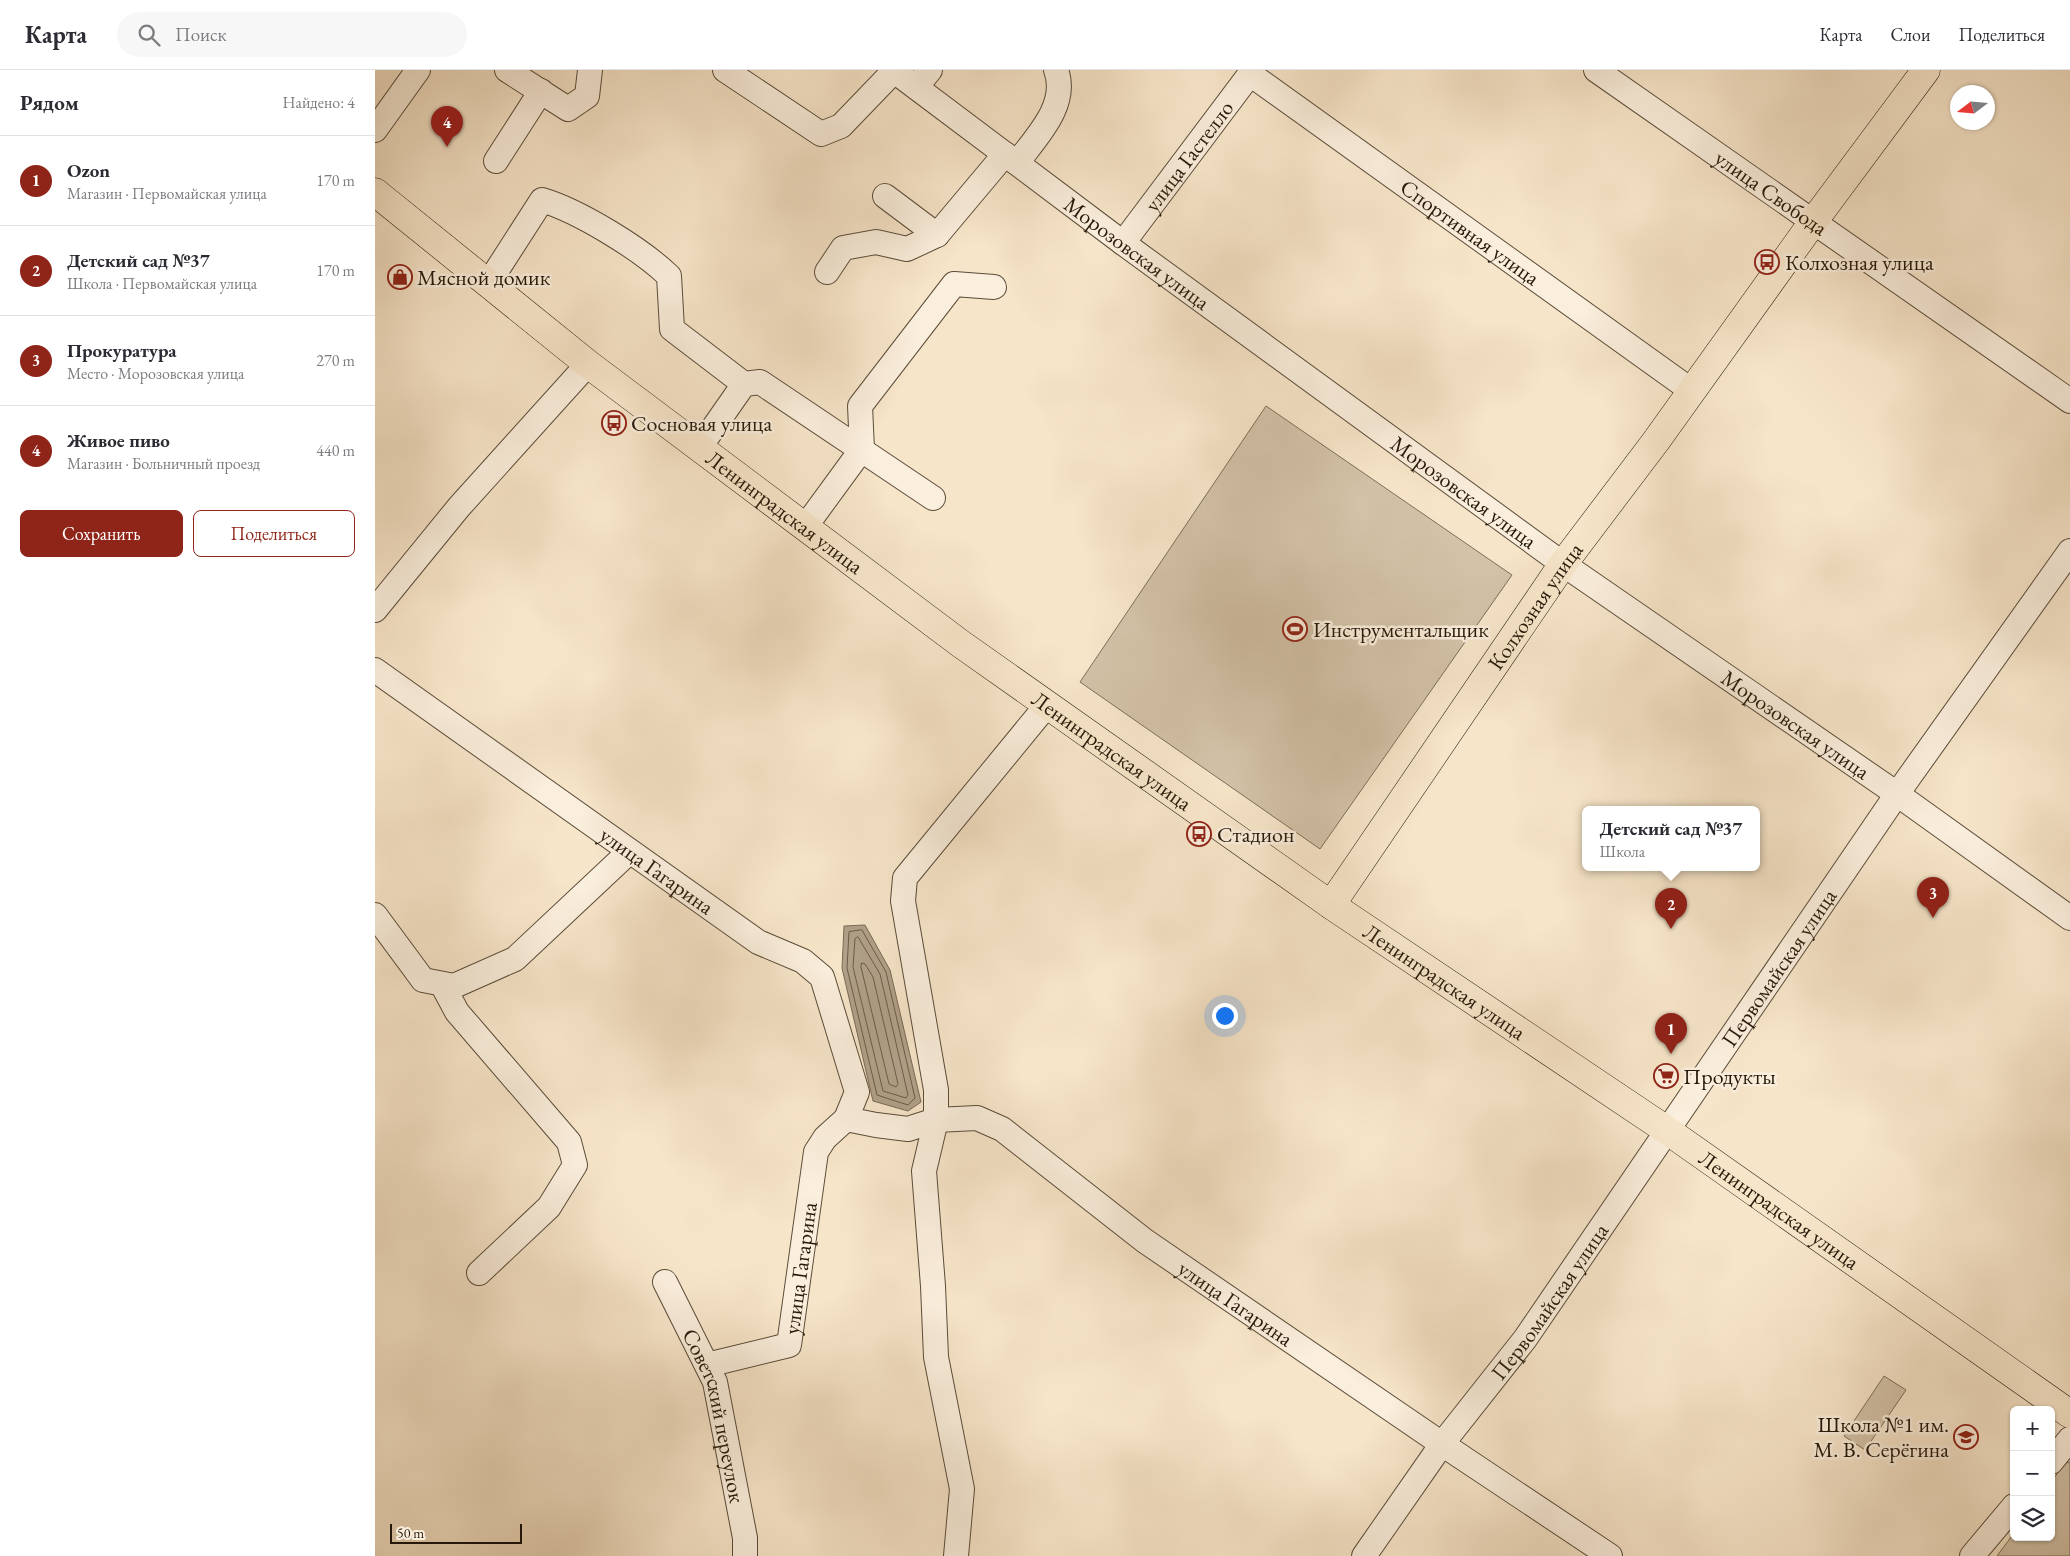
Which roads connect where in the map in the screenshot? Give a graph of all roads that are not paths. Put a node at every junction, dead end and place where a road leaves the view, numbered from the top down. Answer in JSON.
{"nodes":[{"id":1,"x":418,"y":70,"type":"edge"},
{"id":2,"x":507,"y":70,"type":"edge"},
{"id":3,"x":590,"y":70,"type":"edge"},
{"id":4,"x":725,"y":70,"type":"edge"},
{"id":5,"x":894,"y":70,"type":"edge"},
{"id":6,"x":1926,"y":70,"type":"edge"},
{"id":7,"x":1600,"y":71,"type":"edge"},
{"id":8,"x":1251,"y":72,"type":"edge"},
{"id":9,"x":1054,"y":73,"type":"edge"},
{"id":10,"x":923,"y":78,"type":"edge"},
{"id":11,"x":541,"y":91,"type":"junction"},
{"id":12,"x":375,"y":130,"type":"edge"},
{"id":13,"x":1011,"y":159,"type":"junction"},
{"id":14,"x":496,"y":161,"type":"dead end"},
{"id":15,"x":375,"y":192,"type":"edge"},
{"id":16,"x":885,"y":196,"type":"dead end"},
{"id":17,"x":1813,"y":222,"type":"junction"},
{"id":18,"x":937,"y":235,"type":"junction"},
{"id":19,"x":1123,"y":243,"type":"junction"},
{"id":20,"x":827,"y":272,"type":"dead end"},
{"id":21,"x":488,"y":284,"type":"junction"},
{"id":22,"x":994,"y":288,"type":"dead end"},
{"id":23,"x":588,"y":364,"type":"junction"},
{"id":24,"x":744,"y":384,"type":"junction"},
{"id":25,"x":1691,"y":391,"type":"junction"},
{"id":26,"x":2070,"y":401,"type":"edge"},
{"id":27,"x":700,"y":448,"type":"junction"},
{"id":28,"x":862,"y":449,"type":"junction"},
{"id":29,"x":933,"y":498,"type":"dead end"},
{"id":30,"x":805,"y":527,"type":"junction"},
{"id":31,"x":2070,"y":551,"type":"edge"},
{"id":32,"x":1563,"y":564,"type":"junction"},
{"id":33,"x":375,"y":610,"type":"edge"},
{"id":34,"x":375,"y":670,"type":"edge"},
{"id":35,"x":1047,"y":705,"type":"junction"},
{"id":36,"x":1897,"y":794,"type":"junction"},
{"id":37,"x":629,"y":852,"type":"junction"},
{"id":38,"x":1331,"y":905,"type":"junction"},
{"id":39,"x":375,"y":915,"type":"edge"},
{"id":40,"x":2070,"y":918,"type":"edge"},
{"id":41,"x":442,"y":984,"type":"junction"},
{"id":42,"x":846,"y":1118,"type":"junction"},
{"id":43,"x":936,"y":1120,"type":"junction"},
{"id":44,"x":1668,"y":1131,"type":"junction"},
{"id":45,"x":479,"y":1273,"type":"dead end"},
{"id":46,"x":665,"y":1282,"type":"dead end"},
{"id":47,"x":707,"y":1365,"type":"junction"},
{"id":48,"x":2070,"y":1414,"type":"edge"},
{"id":49,"x":2070,"y":1439,"type":"edge"},
{"id":50,"x":1442,"y":1444,"type":"junction"},
{"id":51,"x":2055,"y":1457,"type":"edge"},
{"id":52,"x":2010,"y":1511,"type":"edge"},
{"id":53,"x":745,"y":1556,"type":"edge"},
{"id":54,"x":956,"y":1556,"type":"edge"},
{"id":55,"x":1364,"y":1556,"type":"edge"},
{"id":56,"x":1610,"y":1556,"type":"edge"},
{"id":57,"x":1972,"y":1556,"type":"edge"}],
"edges":[{"from":1,"to":12,"type":"street"},
{"from":2,"to":11,"type":"street"},
{"from":3,"to":11,"type":"street"},
{"from":4,"to":5,"type":"street"},
{"from":5,"to":10,"type":"street","name":"Морозовская улица"},
{"from":6,"to":17,"type":"main road","name":"Колхозная улица"},
{"from":7,"to":17,"type":"street","name":"улица Свобода"},
{"from":8,"to":19,"type":"street","name":"улица Гастелло"},
{"from":8,"to":25,"type":"street","name":"Спортивная улица"},
{"from":9,"to":13,"type":"street"},
{"from":10,"to":13,"type":"street","name":"Морозовская улица"},
{"from":11,"to":14,"type":"street"},
{"from":13,"to":18,"type":"street"},
{"from":13,"to":19,"type":"street","name":"Морозовская улица"},
{"from":15,"to":21,"type":"main road","name":"Ленинградская улица"},
{"from":16,"to":18,"type":"street"},
{"from":17,"to":25,"type":"main road","name":"Колхозная улица"},
{"from":17,"to":26,"type":"street","name":"улица Свобода"},
{"from":18,"to":20,"type":"street"},
{"from":19,"to":32,"type":"street","name":"Морозовская улица"},
{"from":21,"to":23,"type":"main road","name":"Ленинградская улица"},
{"from":21,"to":24,"type":"street"},
{"from":22,"to":28,"type":"street"},
{"from":23,"to":27,"type":"main road","name":"Ленинградская улица"},
{"from":23,"to":33,"type":"street"},
{"from":24,"to":27,"type":"street"},
{"from":24,"to":28,"type":"street"},
{"from":25,"to":32,"type":"main road","name":"Колхозная улица"},
{"from":27,"to":30,"type":"main road","name":"Ленинградская улица"},
{"from":28,"to":29,"type":"street"},
{"from":28,"to":30,"type":"street"},
{"from":30,"to":35,"type":"main road","name":"Ленинградская улица"},
{"from":31,"to":36,"type":"street","name":"Первомайская улица"},
{"from":32,"to":36,"type":"street","name":"Морозовская улица"},
{"from":32,"to":38,"type":"main road","name":"Колхозная улица"},
{"from":34,"to":37,"type":"street","name":"улица Гагарина"},
{"from":35,"to":38,"type":"main road","name":"Ленинградская улица"},
{"from":35,"to":43,"type":"street"},
{"from":36,"to":40,"type":"street","name":"Морозовская улица"},
{"from":36,"to":44,"type":"street","name":"Первомайская улица"},
{"from":37,"to":41,"type":"street"},
{"from":37,"to":42,"type":"street","name":"улица Гагарина"},
{"from":38,"to":44,"type":"main road","name":"Ленинградская улица"},
{"from":39,"to":41,"type":"street"},
{"from":41,"to":45,"type":"street"},
{"from":42,"to":43,"type":"street","name":"улица Гагарина"},
{"from":42,"to":47,"type":"street","name":"улица Гагарина"},
{"from":43,"to":50,"type":"street","name":"улица Гагарина"},
{"from":43,"to":54,"type":"street"},
{"from":44,"to":48,"type":"main road","name":"Ленинградская улица"},
{"from":44,"to":50,"type":"street","name":"Первомайская улица"},
{"from":46,"to":47,"type":"street","name":"Советский переулок"},
{"from":47,"to":53,"type":"street","name":"Советский переулок"},
{"from":49,"to":51,"type":"street"},
{"from":50,"to":55,"type":"street","name":"Первомайская улица"},
{"from":50,"to":56,"type":"street","name":"улица Гагарина"},
{"from":52,"to":57,"type":"street"}]}
